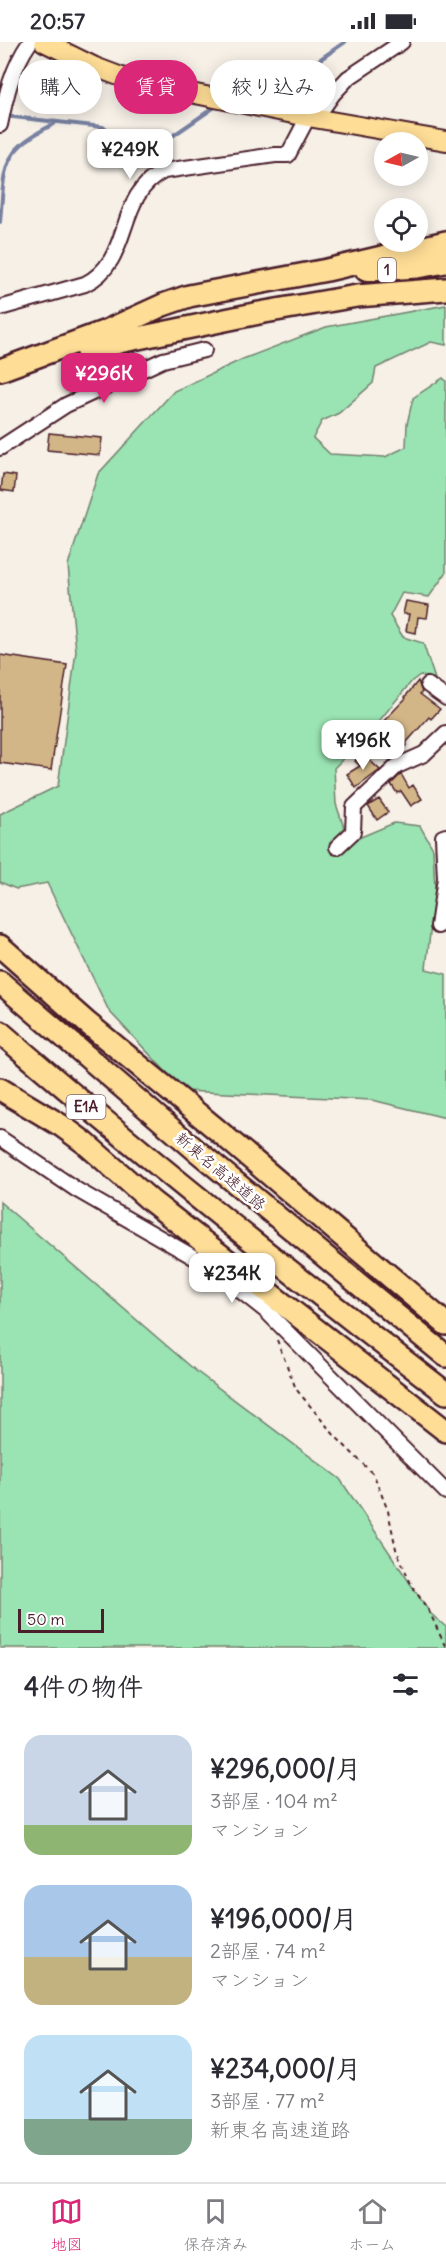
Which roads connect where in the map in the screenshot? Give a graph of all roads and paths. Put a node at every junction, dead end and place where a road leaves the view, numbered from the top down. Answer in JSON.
{"nodes":[{"id":1,"x":30,"y":42,"type":"edge"},
{"id":2,"x":44,"y":42,"type":"edge"},
{"id":3,"x":402,"y":42,"type":"edge"},
{"id":4,"x":312,"y":117,"type":"junction"},
{"id":5,"x":0,"y":126,"type":"edge"},
{"id":6,"x":446,"y":141,"type":"edge"},
{"id":7,"x":446,"y":242,"type":"edge"},
{"id":8,"x":446,"y":262,"type":"edge"},
{"id":9,"x":327,"y":270,"type":"junction"},
{"id":10,"x":446,"y":277,"type":"edge"},
{"id":11,"x":446,"y":289,"type":"edge"},
{"id":12,"x":357,"y":296,"type":"junction"},
{"id":13,"x":0,"y":308,"type":"edge"},
{"id":14,"x":204,"y":350,"type":"dead end"},
{"id":15,"x":0,"y":370,"type":"edge"},
{"id":16,"x":0,"y":385,"type":"edge"},
{"id":17,"x":0,"y":448,"type":"edge"},
{"id":18,"x":428,"y":685,"type":"dead end"},
{"id":19,"x":446,"y":698,"type":"edge"},
{"id":20,"x":446,"y":733,"type":"edge"},
{"id":21,"x":446,"y":837,"type":"edge"},
{"id":22,"x":337,"y":847,"type":"dead end"},
{"id":23,"x":438,"y":926,"type":"dead end"},
{"id":24,"x":0,"y":946,"type":"edge"},
{"id":25,"x":0,"y":982,"type":"edge"},
{"id":26,"x":0,"y":1032,"type":"edge"},
{"id":27,"x":0,"y":1089,"type":"edge"},
{"id":28,"x":0,"y":1138,"type":"edge"},
{"id":29,"x":266,"y":1311,"type":"junction"},
{"id":30,"x":446,"y":1324,"type":"edge"},
{"id":31,"x":446,"y":1356,"type":"edge"},
{"id":32,"x":446,"y":1393,"type":"edge"},
{"id":33,"x":446,"y":1431,"type":"edge"},
{"id":34,"x":446,"y":1492,"type":"edge"},
{"id":35,"x":446,"y":1648,"type":"edge"}],
"edges":[{"from":1,"to":5,"type":"street"},
{"from":2,"to":4,"type":"main road"},
{"from":3,"to":4,"type":"street"},
{"from":4,"to":6,"type":"main road"},
{"from":4,"to":13,"type":"street"},
{"from":7,"to":9,"type":"highway"},
{"from":8,"to":9,"type":"highway","number":"1"},
{"from":9,"to":15,"type":"highway"},
{"from":10,"to":12,"type":"highway"},
{"from":11,"to":12,"type":"highway"},
{"from":12,"to":16,"type":"highway"},
{"from":14,"to":17,"type":"street"},
{"from":18,"to":19,"type":"street"},
{"from":20,"to":22,"type":"street"},
{"from":21,"to":23,"type":"street"},
{"from":24,"to":30,"type":"highway"},
{"from":25,"to":31,"type":"highway","name":"新東名高速道路","number":"E1A"},
{"from":26,"to":32,"type":"highway","number":"E1A"},
{"from":27,"to":33,"type":"highway"},
{"from":28,"to":29,"type":"street"},
{"from":29,"to":34,"type":"street"},
{"from":29,"to":35,"type":"path"}]}
